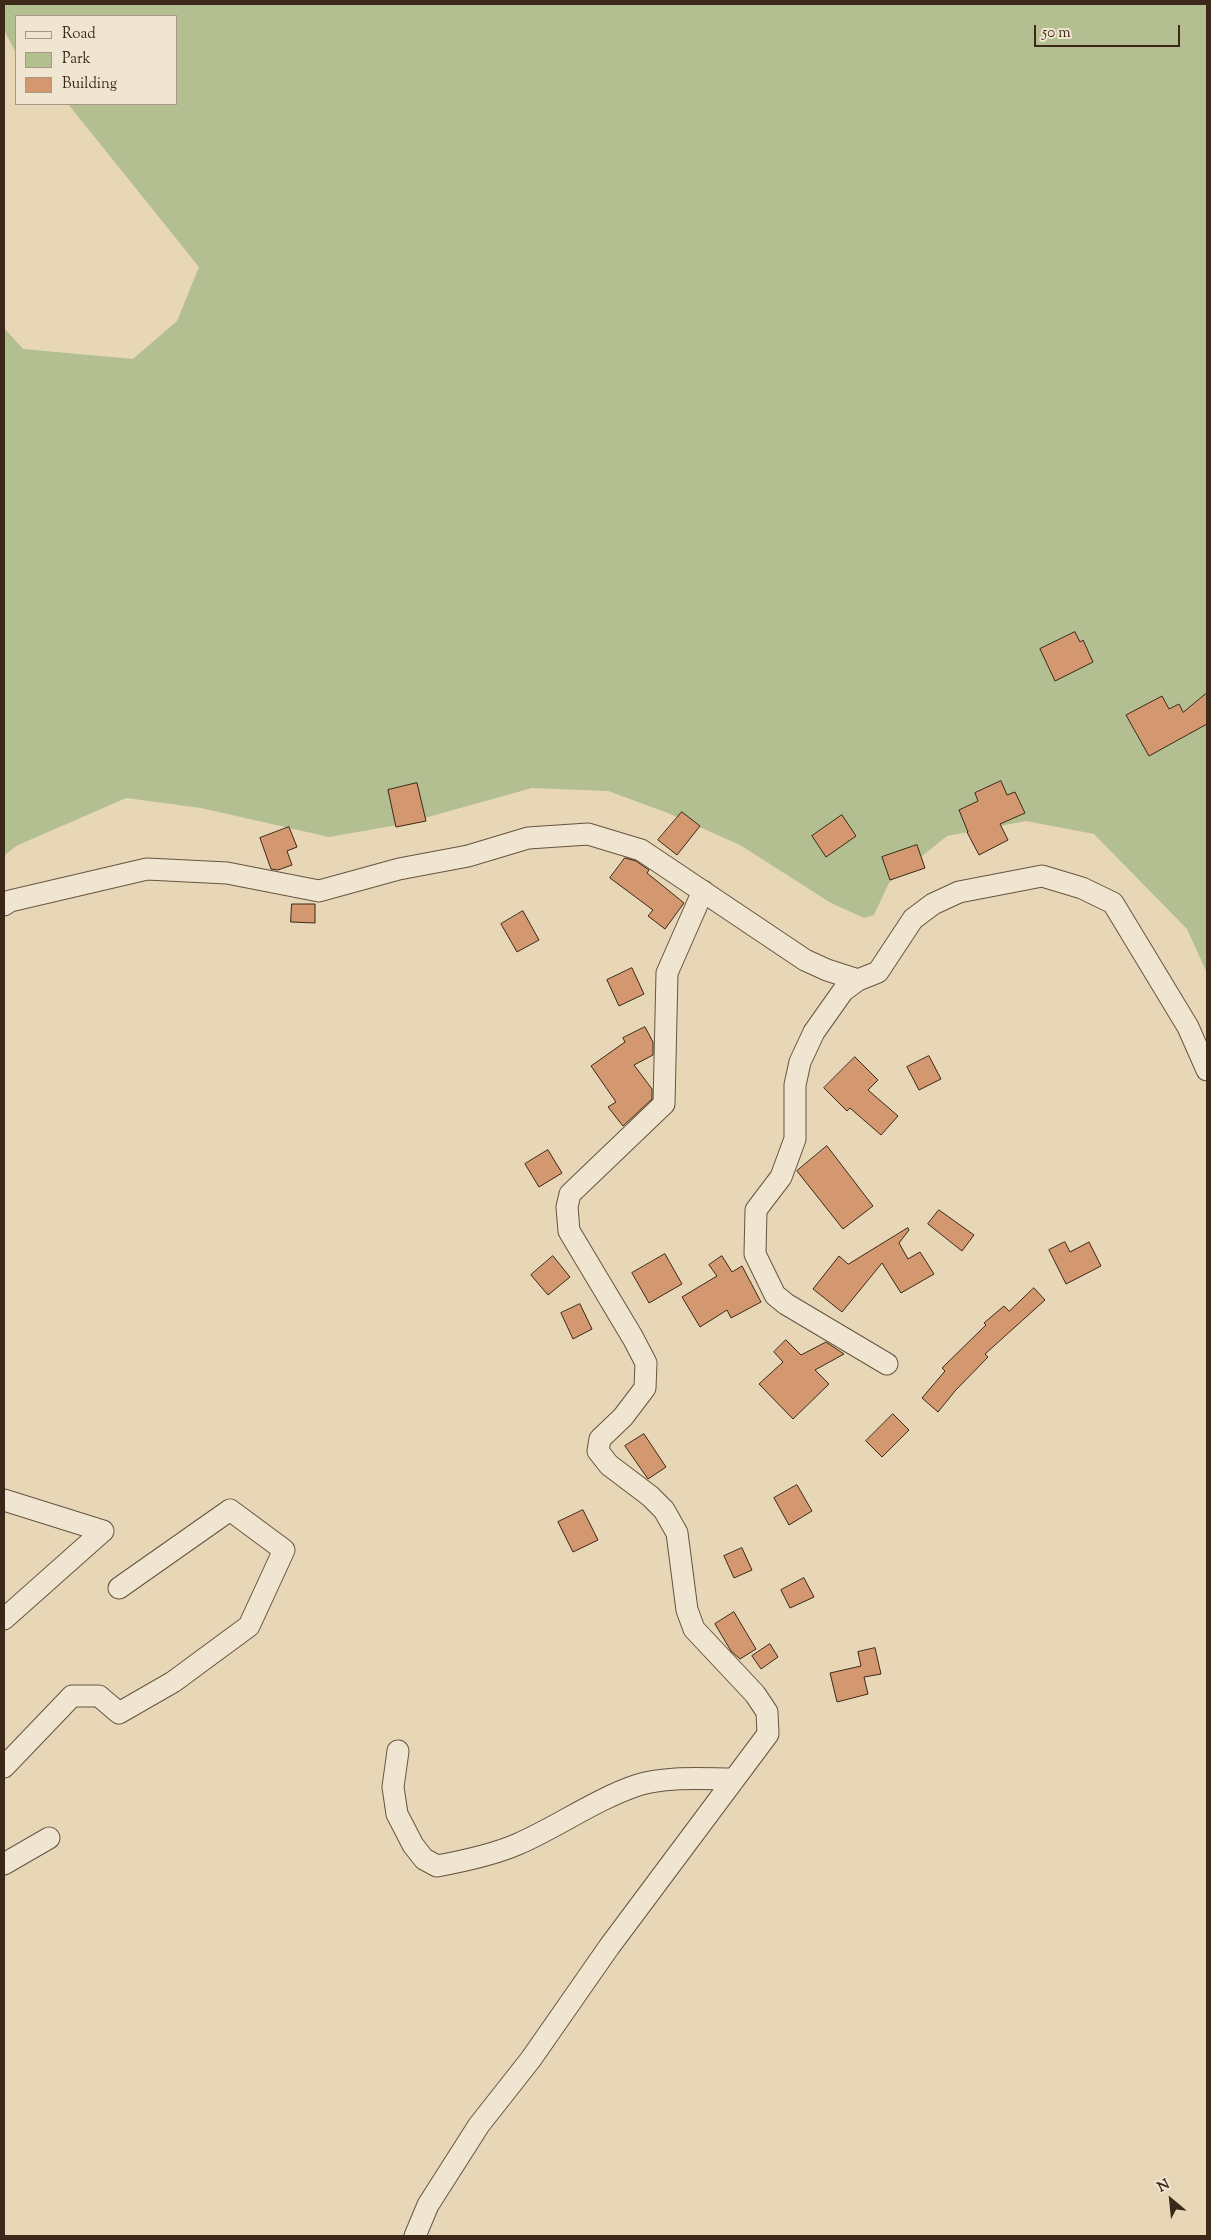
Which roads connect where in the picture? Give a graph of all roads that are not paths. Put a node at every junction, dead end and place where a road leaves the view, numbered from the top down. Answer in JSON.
{"nodes":[{"id":1,"x":703,"y":891,"type":"junction"},
{"id":2,"x":4,"y":905,"type":"edge"},
{"id":3,"x":858,"y":980,"type":"junction"},
{"id":4,"x":1207,"y":1070,"type":"edge"},
{"id":5,"x":887,"y":1364,"type":"dead end"},
{"id":6,"x":4,"y":1500,"type":"edge"},
{"id":7,"x":119,"y":1588,"type":"dead end"},
{"id":8,"x":4,"y":1619,"type":"edge"},
{"id":9,"x":398,"y":1751,"type":"dead end"},
{"id":10,"x":4,"y":1767,"type":"edge"},
{"id":11,"x":734,"y":1779,"type":"junction"},
{"id":12,"x":49,"y":1838,"type":"dead end"},
{"id":13,"x":4,"y":1864,"type":"edge"},
{"id":14,"x":415,"y":2236,"type":"edge"}],
"edges":[{"from":1,"to":2,"type":"street"},
{"from":1,"to":3,"type":"street"},
{"from":1,"to":11,"type":"street"},
{"from":3,"to":4,"type":"street"},
{"from":3,"to":5,"type":"street"},
{"from":6,"to":8,"type":"street"},
{"from":7,"to":10,"type":"street"},
{"from":9,"to":11,"type":"street"},
{"from":11,"to":14,"type":"street"},
{"from":12,"to":13,"type":"street"}]}
